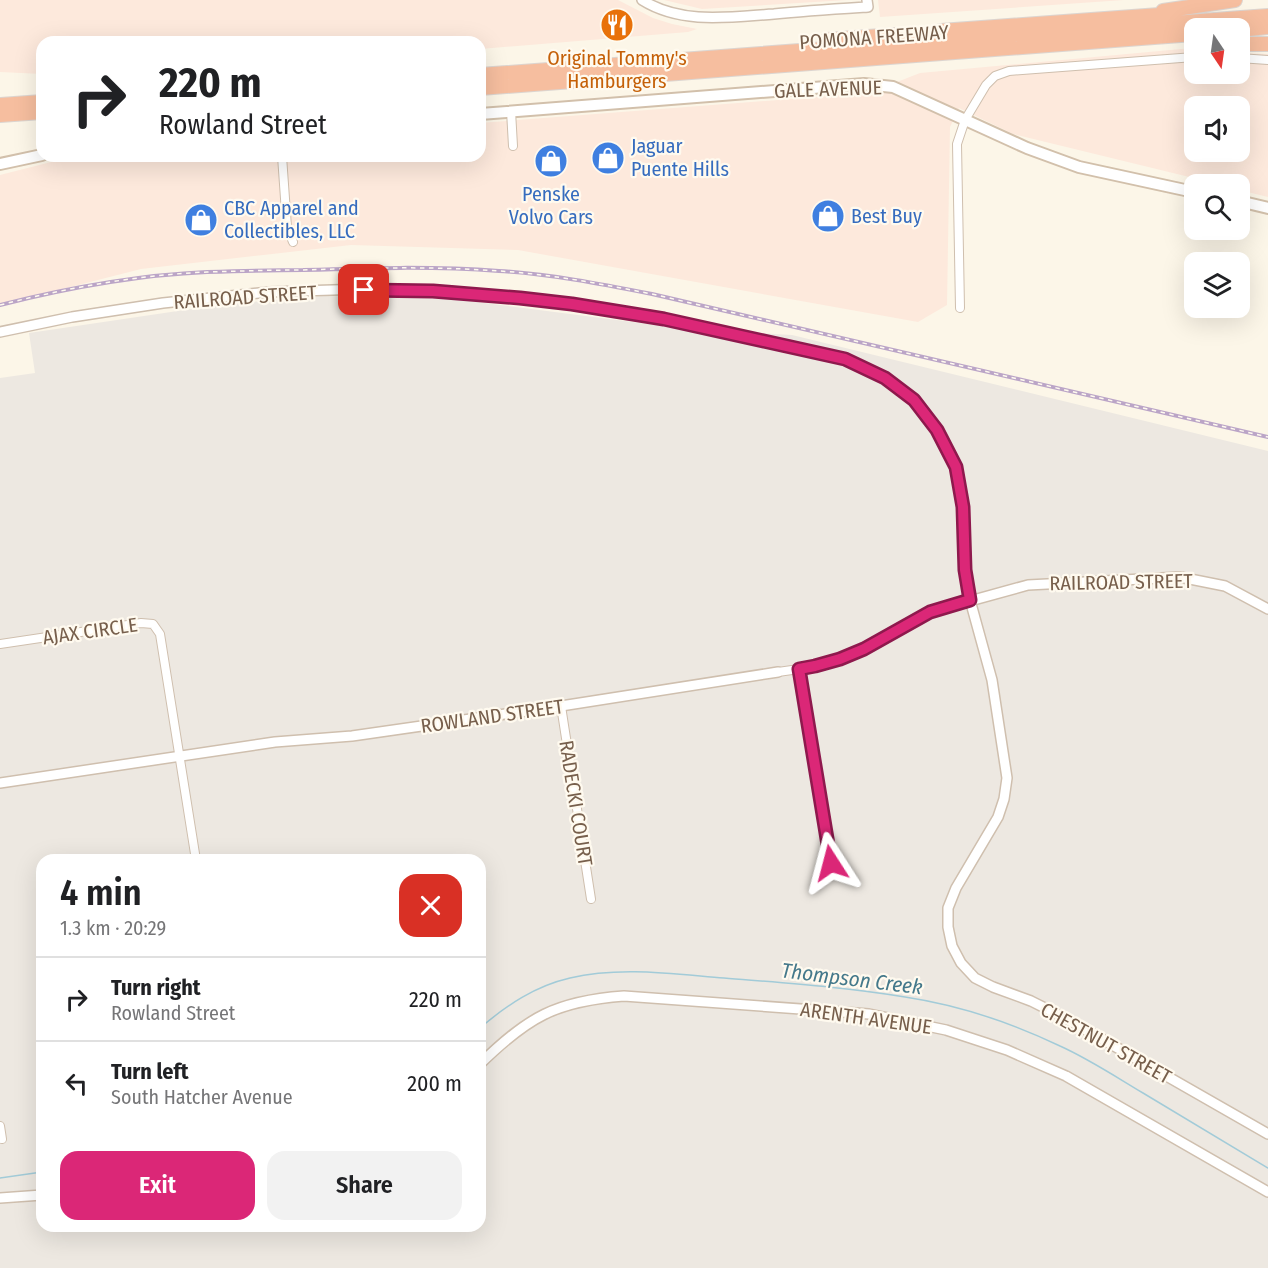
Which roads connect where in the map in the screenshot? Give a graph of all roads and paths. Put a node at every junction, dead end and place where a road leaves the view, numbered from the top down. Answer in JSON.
{"nodes":[{"id":1,"x":642,"y":0,"type":"edge"},
{"id":2,"x":1235,"y":0,"type":"edge"},
{"id":3,"x":867,"y":3,"type":"edge"},
{"id":4,"x":1268,"y":8,"type":"edge"},
{"id":5,"x":1268,"y":16,"type":"edge"},
{"id":6,"x":1121,"y":17,"type":"junction"},
{"id":7,"x":1268,"y":21,"type":"edge"},
{"id":8,"x":1268,"y":27,"type":"edge"},
{"id":9,"x":1250,"y":29,"type":"edge"},
{"id":10,"x":1184,"y":35,"type":"edge"},
{"id":11,"x":1153,"y":37,"type":"junction"},
{"id":12,"x":1184,"y":42,"type":"edge"},
{"id":13,"x":1250,"y":44,"type":"edge"},
{"id":14,"x":1268,"y":44,"type":"edge"},
{"id":15,"x":1184,"y":58,"type":"edge"},
{"id":16,"x":1250,"y":59,"type":"edge"},
{"id":17,"x":1268,"y":60,"type":"edge"},
{"id":18,"x":486,"y":67,"type":"edge"},
{"id":19,"x":486,"y":77,"type":"edge"},
{"id":20,"x":486,"y":77,"type":"edge"},
{"id":21,"x":486,"y":88,"type":"edge"},
{"id":22,"x":36,"y":102,"type":"edge"},
{"id":23,"x":0,"y":105,"type":"edge"},
{"id":24,"x":36,"y":110,"type":"edge"},
{"id":25,"x":511,"y":111,"type":"junction"},
{"id":26,"x":0,"y":113,"type":"edge"},
{"id":27,"x":486,"y":113,"type":"edge"},
{"id":28,"x":965,"y":120,"type":"junction"},
{"id":29,"x":36,"y":121,"type":"edge"},
{"id":30,"x":0,"y":124,"type":"edge"},
{"id":31,"x":513,"y":146,"type":"dead end"},
{"id":32,"x":36,"y":156,"type":"edge"},
{"id":33,"x":282,"y":162,"type":"edge"},
{"id":34,"x":0,"y":164,"type":"edge"},
{"id":35,"x":1184,"y":190,"type":"edge"},
{"id":36,"x":1250,"y":204,"type":"edge"},
{"id":37,"x":1268,"y":208,"type":"edge"},
{"id":38,"x":294,"y":242,"type":"dead end"},
{"id":39,"x":960,"y":308,"type":"dead end"},
{"id":40,"x":0,"y":332,"type":"edge"},
{"id":41,"x":970,"y":600,"type":"junction"},
{"id":42,"x":1268,"y":609,"type":"edge"},
{"id":43,"x":0,"y":644,"type":"edge"},
{"id":44,"x":799,"y":669,"type":"junction"},
{"id":45,"x":778,"y":672,"type":"joint"},
{"id":46,"x":561,"y":706,"type":"junction"},
{"id":47,"x":179,"y":756,"type":"junction"},
{"id":48,"x":0,"y":783,"type":"edge"},
{"id":49,"x":195,"y":854,"type":"edge"},
{"id":50,"x":831,"y":863,"type":"dead end"},
{"id":51,"x":591,"y":899,"type":"dead end"},
{"id":52,"x":952,"y":946,"type":"joint"},
{"id":53,"x":486,"y":1058,"type":"edge"},
{"id":54,"x":0,"y":1126,"type":"edge"},
{"id":55,"x":1268,"y":1134,"type":"edge"},
{"id":56,"x":2,"y":1139,"type":"dead end"},
{"id":57,"x":1268,"y":1192,"type":"edge"},
{"id":58,"x":36,"y":1195,"type":"edge"},
{"id":59,"x":0,"y":1198,"type":"edge"}],
"edges":[{"from":1,"to":3,"type":"street"},
{"from":2,"to":6,"type":"highway"},
{"from":4,"to":6,"type":"highway","name":"POMONA FREEWAY"},
{"from":5,"to":19,"type":"highway"},
{"from":6,"to":18,"type":"highway","name":"POMONA FREEWAY"},
{"from":7,"to":20,"type":"highway"},
{"from":8,"to":9,"type":"highway"},
{"from":10,"to":11,"type":"highway","name":"POMONA FREEWAY"},
{"from":11,"to":12,"type":"highway"},
{"from":11,"to":21,"type":"highway","name":"POMONA FREEWAY"},
{"from":13,"to":14,"type":"highway"},
{"from":15,"to":28,"type":"street"},
{"from":16,"to":17,"type":"street"},
{"from":22,"to":23,"type":"highway"},
{"from":24,"to":26,"type":"highway"},
{"from":25,"to":27,"type":"main road","name":"GALE AVENUE"},
{"from":25,"to":28,"type":"main road","name":"GALE AVENUE"},
{"from":25,"to":31,"type":"street"},
{"from":28,"to":35,"type":"main road","name":"GALE AVENUE"},
{"from":28,"to":39,"type":"street"},
{"from":29,"to":30,"type":"highway"},
{"from":32,"to":34,"type":"main road"},
{"from":33,"to":38,"type":"street"},
{"from":36,"to":37,"type":"main road"},
{"from":40,"to":41,"type":"street","name":"RAILROAD STREET"},
{"from":41,"to":42,"type":"street","name":"RAILROAD STREET"},
{"from":41,"to":44,"type":"street","name":"ROWLAND STREET"},
{"from":41,"to":52,"type":"street","name":"RAILROAD STREET"},
{"from":43,"to":47,"type":"street","name":"AJAX CIRCLE"},
{"from":44,"to":45,"type":"street","name":"ROWLAND STREET"},
{"from":44,"to":50,"type":"street"},
{"from":45,"to":46,"type":"street","name":"ROWLAND STREET"},
{"from":46,"to":47,"type":"street","name":"ROWLAND STREET"},
{"from":46,"to":51,"type":"street","name":"RADECKI COURT"},
{"from":47,"to":48,"type":"street","name":"ROWLAND STREET"},
{"from":47,"to":49,"type":"street"},
{"from":52,"to":55,"type":"street","name":"CHESTNUT STREET"},
{"from":53,"to":57,"type":"street","name":"ARENTH AVENUE"},
{"from":54,"to":56,"type":"street"},
{"from":58,"to":59,"type":"street"}]}
